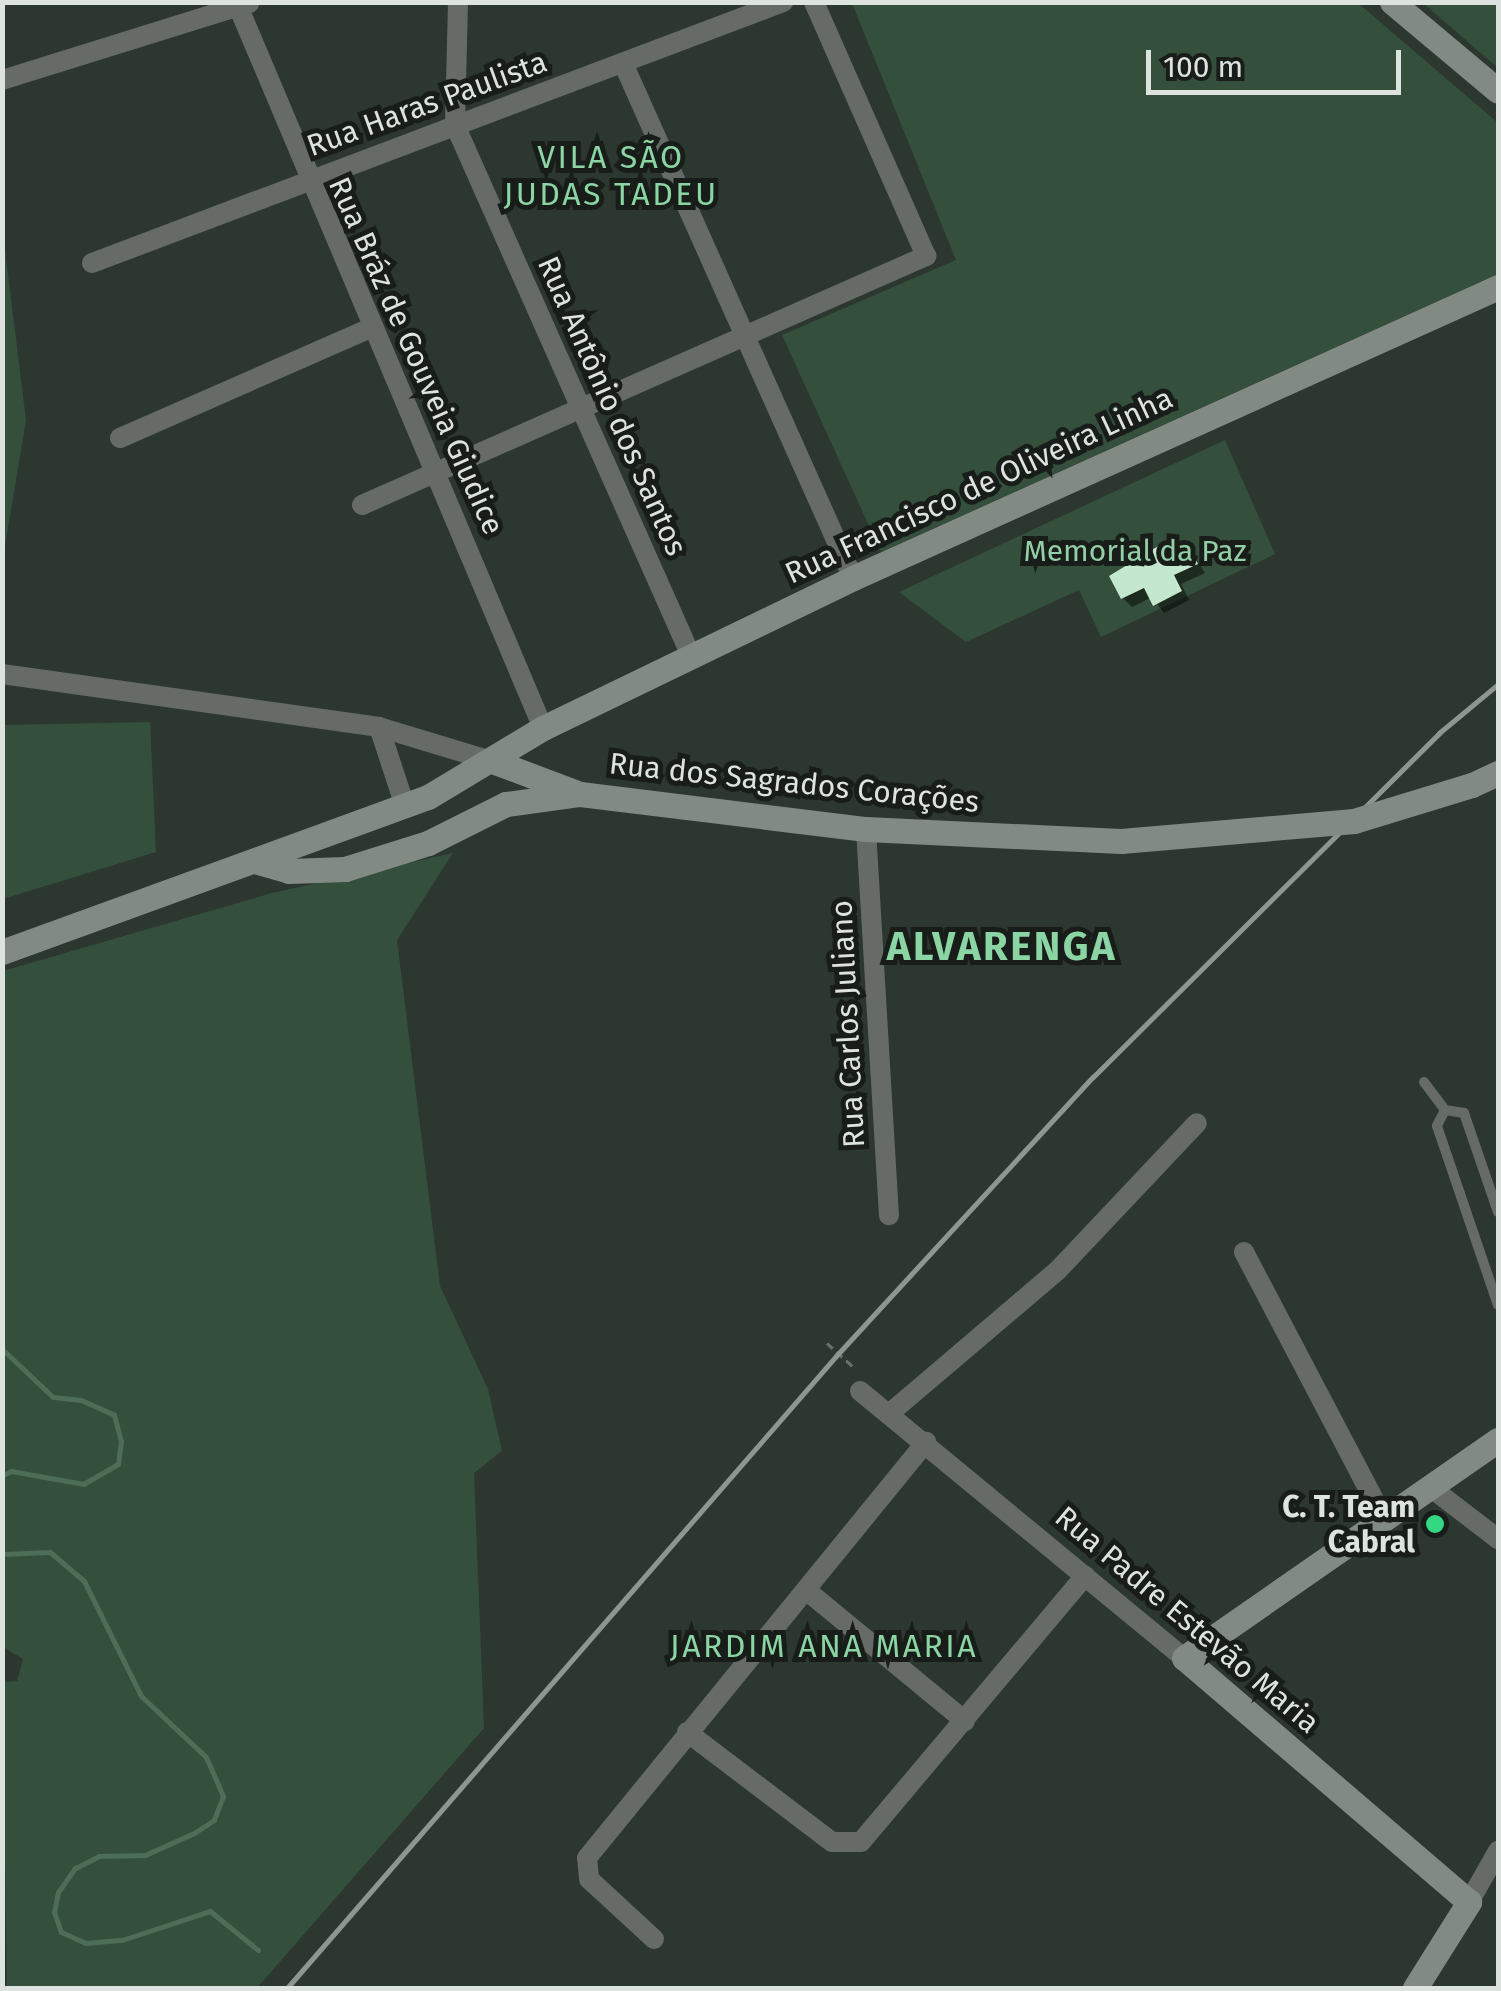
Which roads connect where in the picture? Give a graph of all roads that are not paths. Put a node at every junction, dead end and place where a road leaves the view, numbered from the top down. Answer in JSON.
{"nodes":[{"id":1,"x":458,"y":2,"type":"edge"},
{"id":2,"x":783,"y":2,"type":"edge"},
{"id":3,"x":814,"y":2,"type":"edge"},
{"id":4,"x":1392,"y":2,"type":"edge"},
{"id":5,"x":244,"y":4,"type":"edge"},
{"id":6,"x":623,"y":62,"type":"junction"},
{"id":7,"x":2,"y":80,"type":"edge"},
{"id":8,"x":1498,"y":91,"type":"edge"},
{"id":9,"x":455,"y":125,"type":"junction"},
{"id":10,"x":306,"y":180,"type":"junction"},
{"id":11,"x":92,"y":263,"type":"dead end"},
{"id":12,"x":1498,"y":287,"type":"edge"},
{"id":13,"x":371,"y":328,"type":"junction"},
{"id":14,"x":747,"y":338,"type":"junction"},
{"id":15,"x":580,"y":409,"type":"junction"},
{"id":16,"x":120,"y":438,"type":"dead end"},
{"id":17,"x":436,"y":474,"type":"junction"},
{"id":18,"x":362,"y":506,"type":"dead end"},
{"id":19,"x":854,"y":578,"type":"junction"},
{"id":20,"x":692,"y":658,"type":"junction"},
{"id":21,"x":2,"y":674,"type":"edge"},
{"id":22,"x":379,"y":726,"type":"junction"},
{"id":23,"x":543,"y":728,"type":"junction"},
{"id":24,"x":496,"y":762,"type":"junction"},
{"id":25,"x":1498,"y":773,"type":"edge"},
{"id":26,"x":580,"y":794,"type":"junction"},
{"id":27,"x":405,"y":806,"type":"junction"},
{"id":28,"x":866,"y":829,"type":"junction"},
{"id":29,"x":428,"y":843,"type":"junction"},
{"id":30,"x":258,"y":862,"type":"junction"},
{"id":31,"x":2,"y":952,"type":"edge"},
{"id":32,"x":1424,"y":1082,"type":"dead end"},
{"id":33,"x":1446,"y":1110,"type":"junction"},
{"id":34,"x":1197,"y":1123,"type":"dead end"},
{"id":35,"x":1498,"y":1212,"type":"edge"},
{"id":36,"x":889,"y":1215,"type":"dead end"},
{"id":37,"x":1244,"y":1252,"type":"dead end"},
{"id":38,"x":1498,"y":1274,"type":"edge"},
{"id":39,"x":1490,"y":1286,"type":"junction"},
{"id":40,"x":1498,"y":1305,"type":"edge"},
{"id":41,"x":860,"y":1391,"type":"dead end"},
{"id":42,"x":890,"y":1413,"type":"junction"},
{"id":43,"x":1498,"y":1440,"type":"edge"},
{"id":44,"x":926,"y":1442,"type":"junction"},
{"id":45,"x":1430,"y":1487,"type":"junction"},
{"id":46,"x":1384,"y":1519,"type":"junction"},
{"id":47,"x":1498,"y":1539,"type":"edge"},
{"id":48,"x":1085,"y":1576,"type":"junction"},
{"id":49,"x":806,"y":1590,"type":"junction"},
{"id":50,"x":1184,"y":1658,"type":"junction"},
{"id":51,"x":966,"y":1721,"type":"junction"},
{"id":52,"x":687,"y":1732,"type":"junction"},
{"id":53,"x":1498,"y":1851,"type":"edge"},
{"id":54,"x":1469,"y":1902,"type":"junction"},
{"id":55,"x":654,"y":1938,"type":"dead end"},
{"id":56,"x":1416,"y":1988,"type":"edge"}],
"edges":[{"from":1,"to":9,"type":"street","name":"Rua Antônio dos Santos"},
{"from":2,"to":6,"type":"street","name":"Rua Haras Paulista"},
{"from":3,"to":14,"type":"street"},
{"from":4,"to":8,"type":"main road"},
{"from":5,"to":7,"type":"street"},
{"from":5,"to":10,"type":"street","name":"Rua Bráz de Gouveia Giudice"},
{"from":6,"to":9,"type":"street","name":"Rua Haras Paulista"},
{"from":6,"to":14,"type":"street"},
{"from":9,"to":10,"type":"street","name":"Rua Haras Paulista"},
{"from":9,"to":15,"type":"street","name":"Rua Antônio dos Santos"},
{"from":10,"to":11,"type":"street","name":"Rua Haras Paulista"},
{"from":10,"to":13,"type":"street","name":"Rua Bráz de Gouveia Giudice"},
{"from":12,"to":19,"type":"main road","name":"Rua Francisco de Oliveira Linha"},
{"from":13,"to":16,"type":"street"},
{"from":13,"to":17,"type":"street","name":"Rua Bráz de Gouveia Giudice"},
{"from":14,"to":15,"type":"street"},
{"from":14,"to":19,"type":"street"},
{"from":15,"to":17,"type":"street"},
{"from":15,"to":20,"type":"street","name":"Rua Antônio dos Santos"},
{"from":17,"to":18,"type":"street"},
{"from":17,"to":23,"type":"street","name":"Rua Bráz de Gouveia Giudice"},
{"from":19,"to":20,"type":"main road","name":"Rua Francisco de Oliveira Linha"},
{"from":20,"to":23,"type":"main road","name":"Rua Francisco de Oliveira Linha"},
{"from":21,"to":22,"type":"street"},
{"from":22,"to":24,"type":"street"},
{"from":22,"to":27,"type":"street"},
{"from":23,"to":24,"type":"main road","name":"Rua Francisco de Oliveira Linha"},
{"from":24,"to":26,"type":"main road"},
{"from":24,"to":27,"type":"main road","name":"Rua Francisco de Oliveira Linha"},
{"from":25,"to":28,"type":"main road","name":"Rua dos Sagrados Corações","bridge":true},
{"from":26,"to":28,"type":"main road","name":"Rua dos Sagrados Corações"},
{"from":26,"to":29,"type":"main road"},
{"from":27,"to":29,"type":"main road"},
{"from":27,"to":30,"type":"main road","name":"Rua Francisco de Oliveira Linha"},
{"from":28,"to":36,"type":"street","name":"Rua Carlos Juliano"},
{"from":29,"to":30,"type":"main road"},
{"from":30,"to":31,"type":"main road","name":"Rua Francisco de Oliveira Linha"},
{"from":32,"to":33,"type":"lane"},
{"from":33,"to":35,"type":"lane"},
{"from":33,"to":39,"type":"lane"},
{"from":34,"to":42,"type":"street"},
{"from":37,"to":46,"type":"street"},
{"from":38,"to":39,"type":"lane"},
{"from":39,"to":40,"type":"lane"},
{"from":41,"to":42,"type":"street","name":"Rua Padre Estevão Maria"},
{"from":42,"to":44,"type":"street","name":"Rua Padre Estevão Maria"},
{"from":43,"to":45,"type":"main road"},
{"from":44,"to":48,"type":"street","name":"Rua Padre Estevão Maria"},
{"from":44,"to":49,"type":"street"},
{"from":45,"to":46,"type":"main road"},
{"from":45,"to":47,"type":"street"},
{"from":46,"to":50,"type":"main road"},
{"from":48,"to":50,"type":"street","name":"Rua Padre Estevão Maria"},
{"from":48,"to":51,"type":"street"},
{"from":49,"to":51,"type":"street"},
{"from":49,"to":52,"type":"street"},
{"from":50,"to":54,"type":"main road","name":"Rua Padre Estevão Maria"},
{"from":51,"to":52,"type":"street"},
{"from":52,"to":55,"type":"street"},
{"from":53,"to":54,"type":"street"},
{"from":54,"to":56,"type":"main road"}]}
